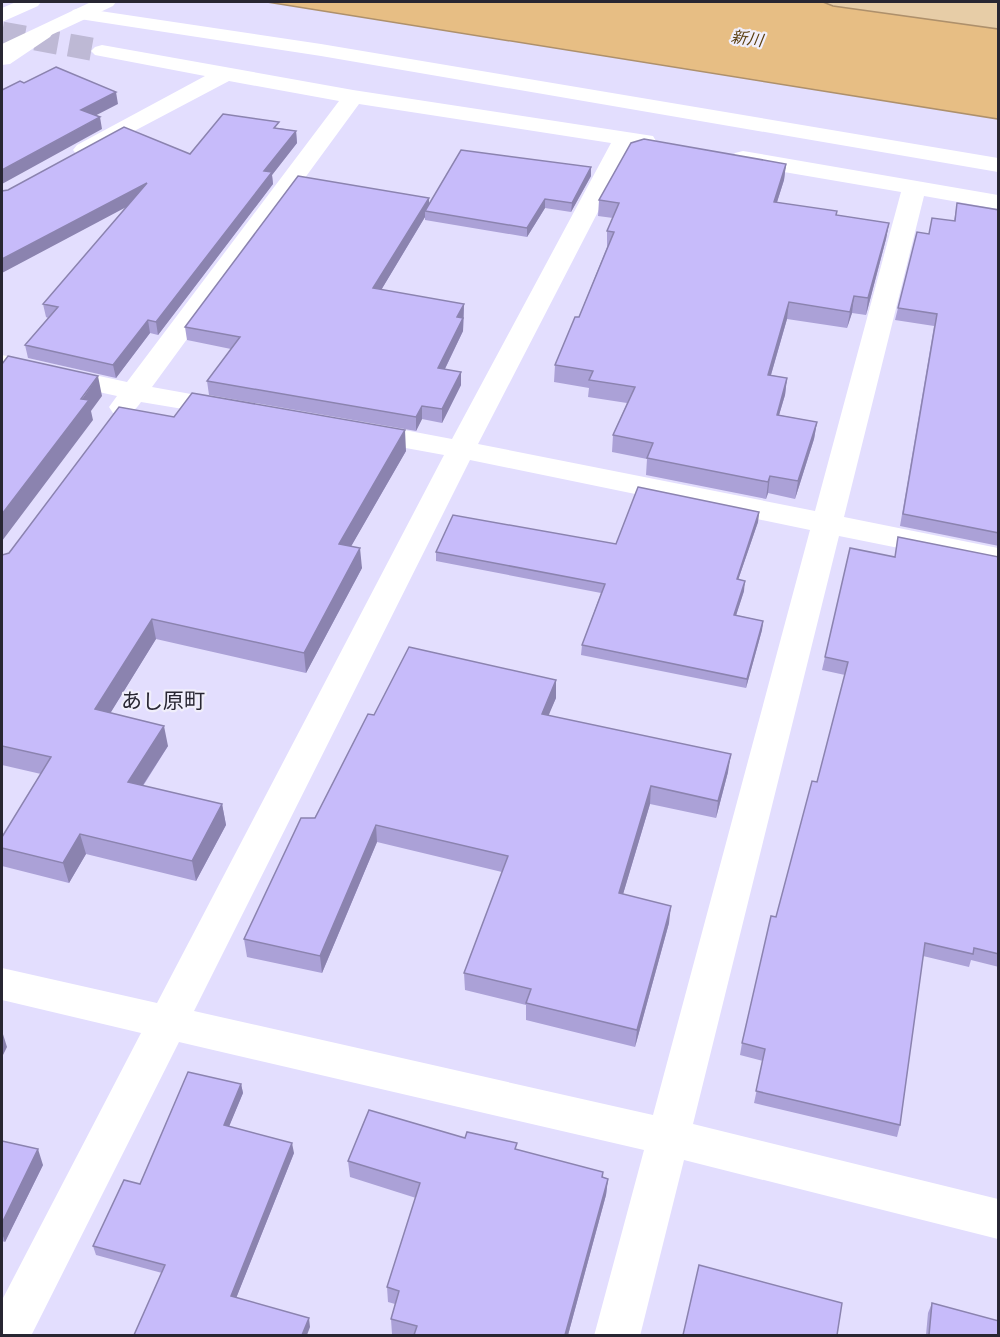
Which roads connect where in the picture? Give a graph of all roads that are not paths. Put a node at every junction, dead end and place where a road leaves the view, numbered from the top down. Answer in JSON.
{"nodes":[{"id":1,"x":14,"y":2,"type":"edge"},
{"id":2,"x":31,"y":2,"type":"edge"},
{"id":3,"x":90,"y":6,"type":"edge"},
{"id":4,"x":2,"y":7,"type":"edge"},
{"id":5,"x":2,"y":16,"type":"edge"},
{"id":6,"x":50,"y":29,"type":"junction"},
{"id":7,"x":2,"y":39,"type":"edge"},
{"id":8,"x":102,"y":51,"type":"tunnel mouth"},
{"id":9,"x":2,"y":52,"type":"edge"},
{"id":10,"x":2,"y":59,"type":"edge"},
{"id":11,"x":227,"y":73,"type":"junction"},
{"id":12,"x":353,"y":98,"type":"junction"},
{"id":13,"x":625,"y":138,"type":"junction"},
{"id":14,"x":671,"y":146,"type":"edge"},
{"id":15,"x":718,"y":154,"type":"edge"},
{"id":16,"x":63,"y":161,"type":"edge"},
{"id":17,"x":999,"y":165,"type":"edge"},
{"id":18,"x":914,"y":188,"type":"junction"},
{"id":19,"x":999,"y":202,"type":"edge"},
{"id":20,"x":2,"y":363,"type":"edge"},
{"id":21,"x":134,"y":392,"type":"junction"},
{"id":22,"x":262,"y":414,"type":"edge"},
{"id":23,"x":332,"y":426,"type":"edge"},
{"id":24,"x":106,"y":428,"type":"edge"},
{"id":25,"x":460,"y":449,"type":"junction"},
{"id":26,"x":829,"y":525,"type":"junction"},
{"id":27,"x":999,"y":558,"type":"edge"},
{"id":28,"x":2,"y":984,"type":"edge"},
{"id":29,"x":165,"y":1024,"type":"junction"},
{"id":30,"x":667,"y":1137,"type":"junction"},
{"id":31,"x":999,"y":1219,"type":"edge"},
{"id":32,"x":7,"y":1335,"type":"edge"},
{"id":33,"x":617,"y":1335,"type":"edge"}],
"edges":[{"from":1,"to":4,"type":"main road"},
{"from":2,"to":5,"type":"main road"},
{"from":3,"to":6,"type":"main road"},
{"from":3,"to":7,"type":"main road"},
{"from":3,"to":17,"type":"main road"},
{"from":6,"to":9,"type":"main road"},
{"from":6,"to":10,"type":"main road"},
{"from":8,"to":11,"type":"main road"},
{"from":11,"to":12,"type":"main road"},
{"from":11,"to":16,"type":"main road"},
{"from":12,"to":13,"type":"main road"},
{"from":12,"to":21,"type":"main road"},
{"from":13,"to":14,"type":"main road"},
{"from":13,"to":25,"type":"main road"},
{"from":15,"to":18,"type":"main road"},
{"from":18,"to":19,"type":"main road"},
{"from":18,"to":26,"type":"main road"},
{"from":20,"to":21,"type":"main road"},
{"from":21,"to":22,"type":"main road"},
{"from":21,"to":24,"type":"main road"},
{"from":23,"to":25,"type":"main road"},
{"from":25,"to":26,"type":"main road"},
{"from":25,"to":29,"type":"main road"},
{"from":26,"to":27,"type":"main road"},
{"from":26,"to":30,"type":"main road"},
{"from":28,"to":29,"type":"main road"},
{"from":29,"to":30,"type":"main road"},
{"from":29,"to":32,"type":"main road"},
{"from":30,"to":31,"type":"main road"},
{"from":30,"to":33,"type":"main road"}]}
